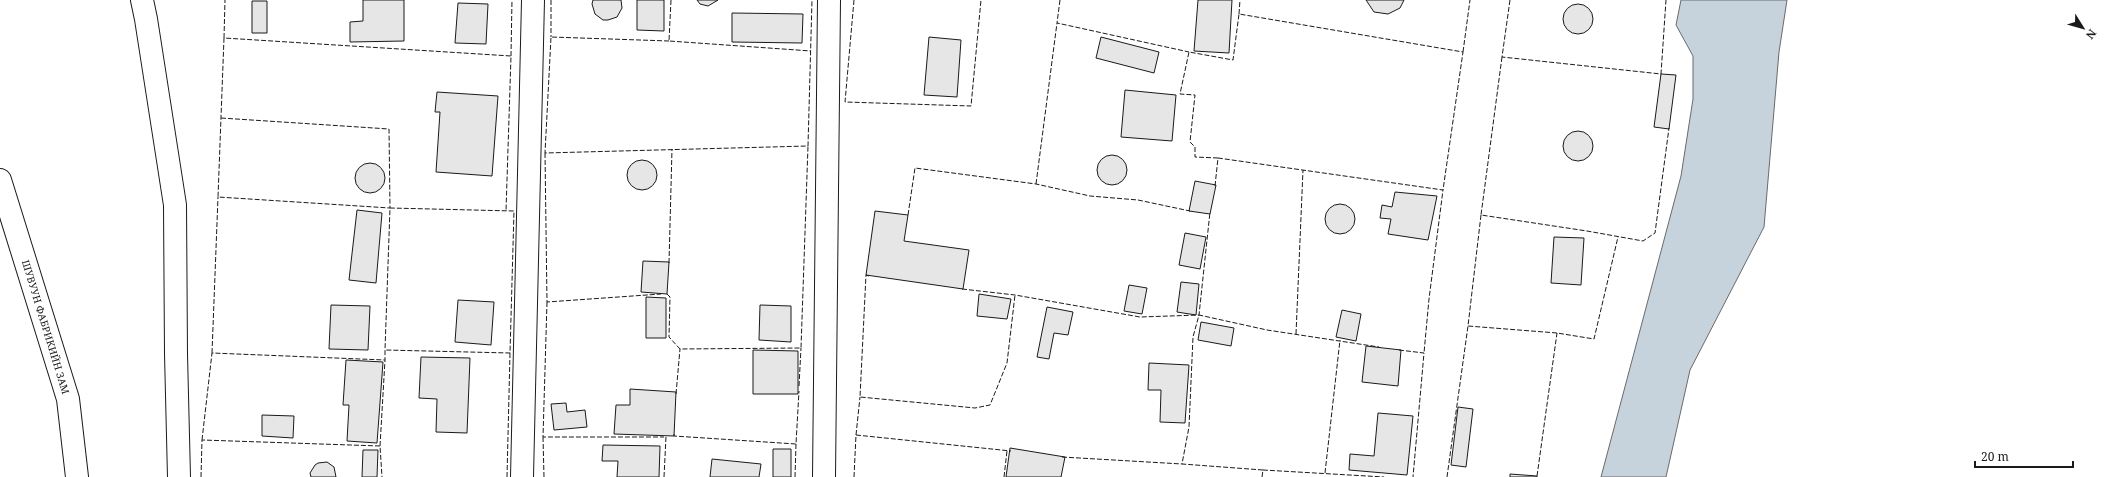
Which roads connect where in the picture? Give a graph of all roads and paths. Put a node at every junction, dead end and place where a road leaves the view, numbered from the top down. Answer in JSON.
{"nodes":[{"id":1,"x":142,"y":0,"type":"edge"},
{"id":2,"x":533,"y":0,"type":"edge"},
{"id":3,"x":829,"y":0,"type":"edge"},
{"id":4,"x":0,"y":180,"type":"edge"},
{"id":5,"x":77,"y":477,"type":"edge"},
{"id":6,"x":179,"y":477,"type":"edge"},
{"id":7,"x":522,"y":477,"type":"edge"},
{"id":8,"x":824,"y":477,"type":"edge"}],
"edges":[{"from":1,"to":6,"type":"street"},
{"from":2,"to":7,"type":"street"},
{"from":3,"to":8,"type":"street"},
{"from":4,"to":5,"type":"street","name":"ШУВУУН ФАБРИКИЙН ЗАМ"}]}
